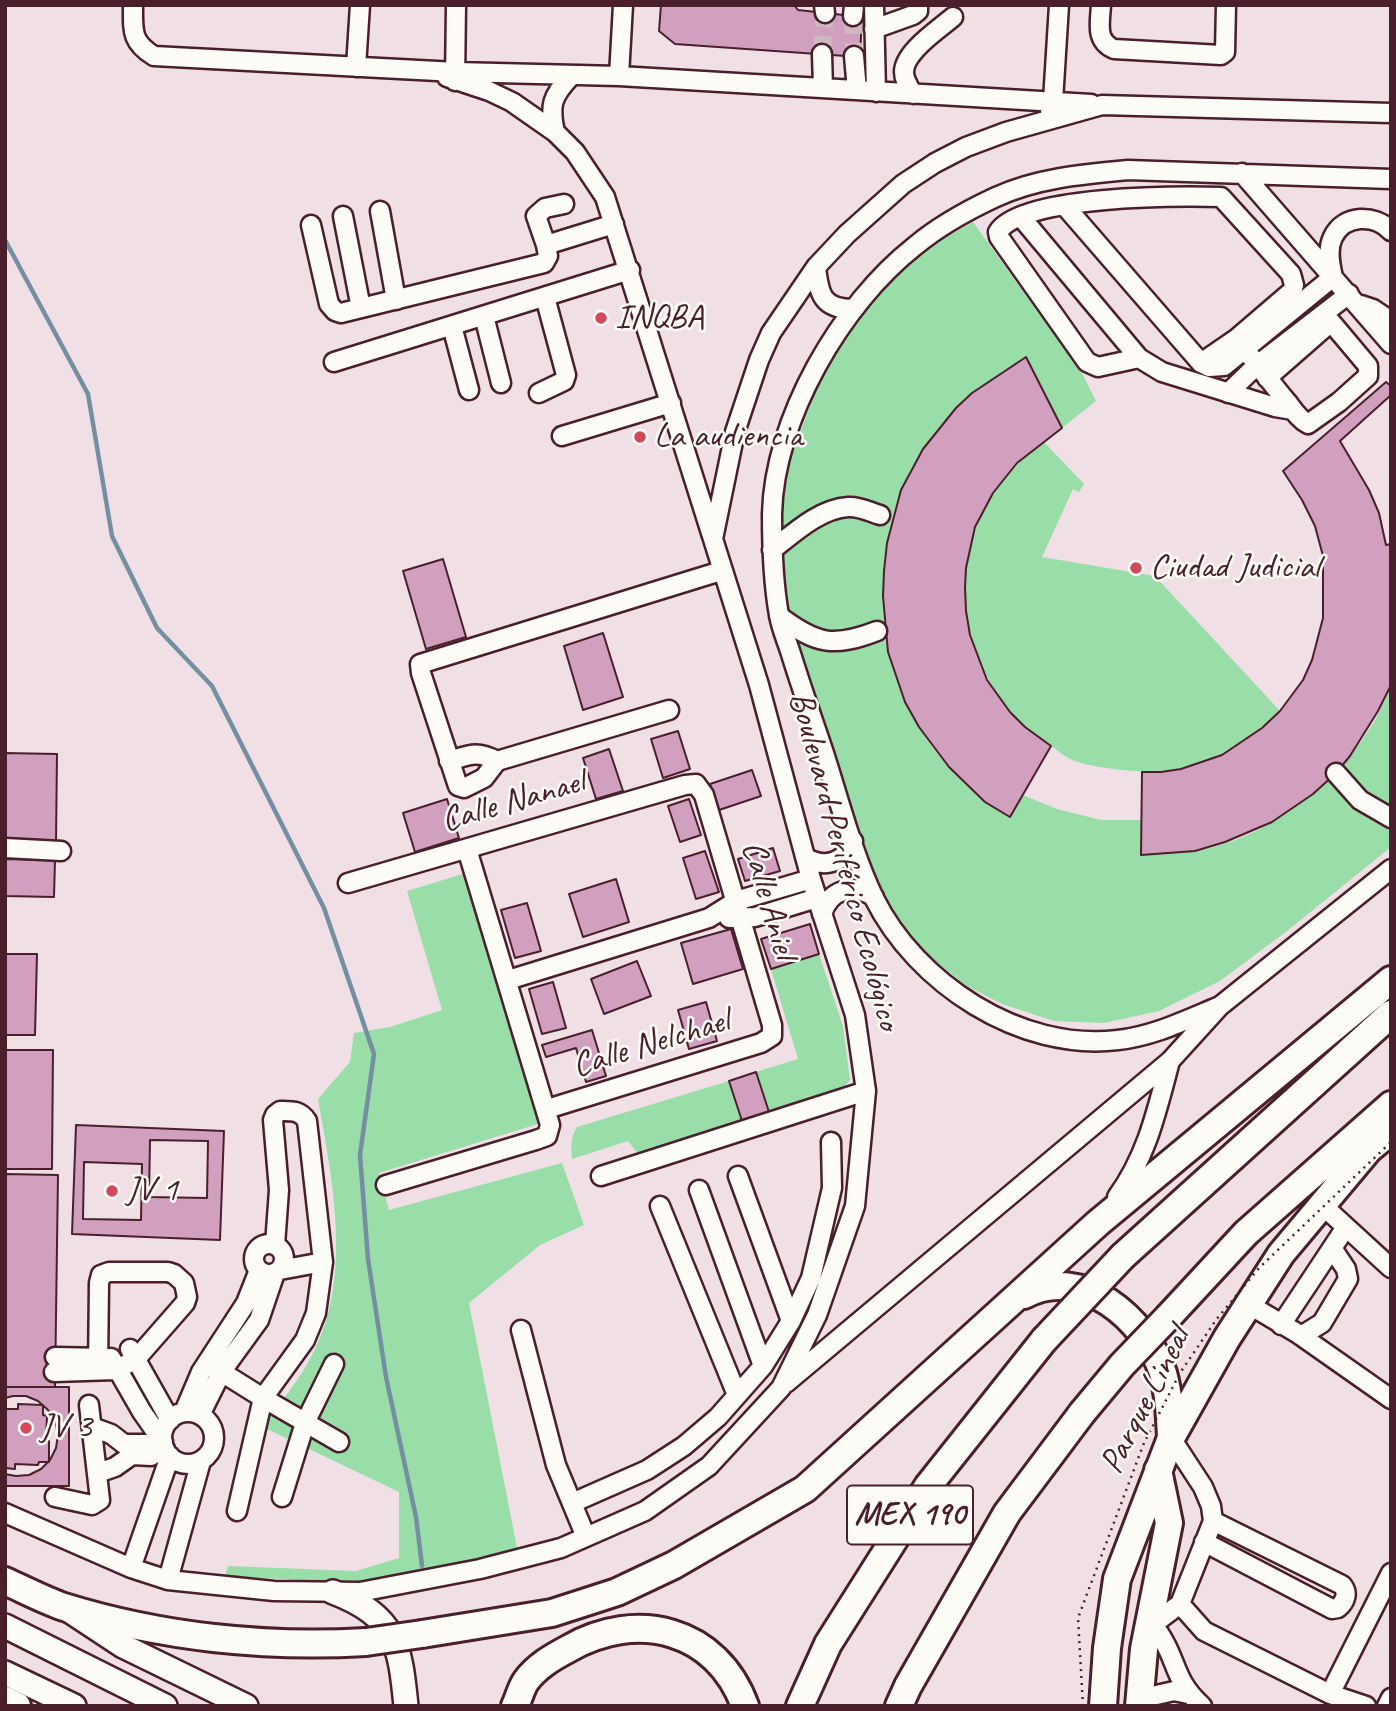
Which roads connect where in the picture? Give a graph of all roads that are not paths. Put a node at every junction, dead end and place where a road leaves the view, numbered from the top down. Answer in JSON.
{"nodes":[{"id":1,"x":134,"y":5,"type":"edge"},
{"id":2,"x":360,"y":5,"type":"edge"},
{"id":3,"x":456,"y":5,"type":"edge"},
{"id":4,"x":623,"y":5,"type":"edge"},
{"id":5,"x":874,"y":5,"type":"edge"},
{"id":6,"x":918,"y":5,"type":"edge"},
{"id":7,"x":1059,"y":5,"type":"edge"},
{"id":8,"x":1101,"y":5,"type":"edge"},
{"id":9,"x":1226,"y":5,"type":"edge"},
{"id":10,"x":953,"y":17,"type":"dead end"},
{"id":11,"x":874,"y":29,"type":"junction"},
{"id":12,"x":822,"y":54,"type":"tunnel mouth"},
{"id":13,"x":854,"y":56,"type":"tunnel mouth"},
{"id":14,"x":356,"y":67,"type":"junction"},
{"id":15,"x":456,"y":76,"type":"junction"},
{"id":16,"x":571,"y":76,"type":"junction"},
{"id":17,"x":619,"y":76,"type":"junction"},
{"id":18,"x":823,"y":88,"type":"junction"},
{"id":19,"x":857,"y":90,"type":"junction"},
{"id":20,"x":876,"y":92,"type":"junction"},
{"id":21,"x":913,"y":94,"type":"junction"},
{"id":22,"x":1054,"y":101,"type":"junction"},
{"id":23,"x":1102,"y":105,"type":"junction"},
{"id":24,"x":1391,"y":113,"type":"edge"},
{"id":25,"x":1039,"y":123,"type":"junction"},
{"id":26,"x":555,"y":132,"type":"junction"},
{"id":27,"x":1242,"y":173,"type":"junction"},
{"id":28,"x":1391,"y":179,"type":"edge"},
{"id":29,"x":564,"y":204,"type":"dead end"},
{"id":30,"x":1064,"y":205,"type":"junction"},
{"id":31,"x":380,"y":211,"type":"dead end"},
{"id":32,"x":343,"y":216,"type":"dead end"},
{"id":33,"x":1021,"y":217,"type":"junction"},
{"id":34,"x":311,"y":225,"type":"dead end"},
{"id":35,"x":614,"y":225,"type":"junction"},
{"id":36,"x":1391,"y":231,"type":"edge"},
{"id":37,"x":546,"y":246,"type":"junction"},
{"id":38,"x":816,"y":267,"type":"junction"},
{"id":39,"x":630,"y":270,"type":"junction"},
{"id":40,"x":1333,"y":276,"type":"junction"},
{"id":41,"x":545,"y":297,"type":"junction"},
{"id":42,"x":1353,"y":299,"type":"junction"},
{"id":43,"x":396,"y":300,"type":"junction"},
{"id":44,"x":361,"y":308,"type":"junction"},
{"id":45,"x":853,"y":309,"type":"junction"},
{"id":46,"x":484,"y":316,"type":"junction"},
{"id":47,"x":1271,"y":319,"type":"junction"},
{"id":48,"x":1391,"y":321,"type":"edge"},
{"id":49,"x":452,"y":327,"type":"junction"},
{"id":50,"x":1391,"y":344,"type":"edge"},
{"id":51,"x":1241,"y":345,"type":"junction"},
{"id":52,"x":1293,"y":346,"type":"junction"},
{"id":53,"x":1139,"y":358,"type":"junction"},
{"id":54,"x":334,"y":362,"type":"dead end"},
{"id":55,"x":1262,"y":372,"type":"junction"},
{"id":56,"x":501,"y":383,"type":"dead end"},
{"id":57,"x":469,"y":390,"type":"dead end"},
{"id":58,"x":539,"y":393,"type":"dead end"},
{"id":59,"x":1228,"y":393,"type":"junction"},
{"id":60,"x":671,"y":403,"type":"junction"},
{"id":61,"x":1293,"y":410,"type":"junction"},
{"id":62,"x":562,"y":436,"type":"dead end"},
{"id":63,"x":880,"y":515,"type":"dead end"},
{"id":64,"x":713,"y":539,"type":"junction"},
{"id":65,"x":772,"y":550,"type":"junction"},
{"id":66,"x":721,"y":571,"type":"junction"},
{"id":67,"x":779,"y":616,"type":"junction"},
{"id":68,"x":877,"y":631,"type":"dead end"},
{"id":69,"x":669,"y":710,"type":"dead end"},
{"id":70,"x":449,"y":761,"type":"junction"},
{"id":71,"x":496,"y":761,"type":"junction"},
{"id":72,"x":1336,"y":773,"type":"dead end"},
{"id":73,"x":696,"y":784,"type":"joint"},
{"id":74,"x":1391,"y":818,"type":"edge"},
{"id":75,"x":853,"y":841,"type":"junction"},
{"id":76,"x":5,"y":848,"type":"edge"},
{"id":77,"x":467,"y":849,"type":"junction"},
{"id":78,"x":61,"y":851,"type":"dead end"},
{"id":79,"x":805,"y":857,"type":"junction"},
{"id":80,"x":1391,"y":869,"type":"edge"},
{"id":81,"x":811,"y":879,"type":"junction"},
{"id":82,"x":348,"y":883,"type":"dead end"},
{"id":83,"x":874,"y":897,"type":"junction"},
{"id":84,"x":820,"y":906,"type":"junction"},
{"id":85,"x":738,"y":910,"type":"junction"},
{"id":86,"x":508,"y":980,"type":"junction"},
{"id":87,"x":1391,"y":980,"type":"edge"},
{"id":88,"x":1220,"y":1006,"type":"junction"},
{"id":89,"x":1391,"y":1014,"type":"edge"},
{"id":90,"x":772,"y":1036,"type":"joint"},
{"id":91,"x":1170,"y":1061,"type":"junction"},
{"id":92,"x":866,"y":1091,"type":"junction"},
{"id":93,"x":1391,"y":1105,"type":"edge"},
{"id":94,"x":547,"y":1109,"type":"junction"},
{"id":95,"x":1391,"y":1131,"type":"edge"},
{"id":96,"x":831,"y":1142,"type":"dead end"},
{"id":97,"x":601,"y":1176,"type":"dead end"},
{"id":98,"x":738,"y":1176,"type":"dead end"},
{"id":99,"x":386,"y":1185,"type":"dead end"},
{"id":100,"x":699,"y":1190,"type":"dead end"},
{"id":101,"x":1321,"y":1204,"type":"junction"},
{"id":102,"x":660,"y":1206,"type":"dead end"},
{"id":103,"x":1098,"y":1223,"type":"junction"},
{"id":104,"x":1346,"y":1227,"type":"junction"},
{"id":105,"x":275,"y":1245,"type":"junction"},
{"id":106,"x":1332,"y":1248,"type":"junction"},
{"id":107,"x":323,"y":1262,"type":"junction"},
{"id":108,"x":1391,"y":1268,"type":"edge"},
{"id":109,"x":271,"y":1271,"type":"junction"},
{"id":110,"x":1014,"y":1301,"type":"junction"},
{"id":111,"x":1248,"y":1304,"type":"junction"},
{"id":112,"x":791,"y":1321,"type":"junction"},
{"id":113,"x":1280,"y":1325,"type":"junction"},
{"id":114,"x":521,"y":1330,"type":"dead end"},
{"id":115,"x":1301,"y":1336,"type":"junction"},
{"id":116,"x":133,"y":1354,"type":"junction"},
{"id":117,"x":55,"y":1364,"type":"dead end"},
{"id":118,"x":106,"y":1364,"type":"junction"},
{"id":119,"x":334,"y":1364,"type":"dead end"},
{"id":120,"x":763,"y":1366,"type":"junction"},
{"id":121,"x":215,"y":1367,"type":"junction"},
{"id":122,"x":781,"y":1388,"type":"junction"},
{"id":123,"x":737,"y":1395,"type":"junction"},
{"id":124,"x":263,"y":1398,"type":"junction"},
{"id":125,"x":1391,"y":1399,"type":"edge"},
{"id":126,"x":89,"y":1405,"type":"dead end"},
{"id":127,"x":185,"y":1416,"type":"junction"},
{"id":128,"x":305,"y":1423,"type":"junction"},
{"id":129,"x":92,"y":1427,"type":"junction"},
{"id":130,"x":1171,"y":1438,"type":"junction"},
{"id":131,"x":339,"y":1442,"type":"dead end"},
{"id":132,"x":164,"y":1449,"type":"junction"},
{"id":133,"x":124,"y":1452,"type":"junction"},
{"id":134,"x":201,"y":1461,"type":"junction"},
{"id":135,"x":1158,"y":1470,"type":"junction"},
{"id":136,"x":98,"y":1473,"type":"junction"},
{"id":137,"x":55,"y":1497,"type":"dead end"},
{"id":138,"x":282,"y":1497,"type":"dead end"},
{"id":139,"x":572,"y":1503,"type":"junction"},
{"id":140,"x":237,"y":1511,"type":"dead end"},
{"id":141,"x":5,"y":1513,"type":"edge"},
{"id":142,"x":1213,"y":1521,"type":"junction"},
{"id":143,"x":586,"y":1537,"type":"junction"},
{"id":144,"x":1204,"y":1542,"type":"junction"},
{"id":145,"x":131,"y":1568,"type":"junction"},
{"id":146,"x":1391,"y":1573,"type":"edge"},
{"id":147,"x":167,"y":1580,"type":"junction"},
{"id":148,"x":5,"y":1581,"type":"edge"},
{"id":149,"x":333,"y":1592,"type":"junction"},
{"id":150,"x":1180,"y":1604,"type":"junction"},
{"id":151,"x":63,"y":1606,"type":"junction"},
{"id":152,"x":5,"y":1626,"type":"edge"},
{"id":153,"x":1148,"y":1628,"type":"junction"},
{"id":154,"x":5,"y":1673,"type":"edge"},
{"id":155,"x":1330,"y":1694,"type":"junction"},
{"id":156,"x":1391,"y":1698,"type":"edge"},
{"id":157,"x":5,"y":1700,"type":"edge"},
{"id":158,"x":1195,"y":1700,"type":"edge"},
{"id":159,"x":1139,"y":1702,"type":"edge"},
{"id":160,"x":17,"y":1706,"type":"edge"},
{"id":161,"x":74,"y":1706,"type":"edge"},
{"id":162,"x":165,"y":1706,"type":"edge"},
{"id":163,"x":246,"y":1706,"type":"edge"},
{"id":164,"x":406,"y":1706,"type":"edge"},
{"id":165,"x":515,"y":1706,"type":"edge"},
{"id":166,"x":745,"y":1706,"type":"edge"},
{"id":167,"x":800,"y":1706,"type":"edge"},
{"id":168,"x":899,"y":1706,"type":"edge"},
{"id":169,"x":1103,"y":1706,"type":"edge"},
{"id":170,"x":1366,"y":1706,"type":"edge"},
{"id":171,"x":1387,"y":1706,"type":"edge"}],
"edges":[{"from":1,"to":14,"type":"street"},
{"from":2,"to":14,"type":"street"},
{"from":3,"to":15,"type":"street"},
{"from":4,"to":17,"type":"street"},
{"from":5,"to":11,"type":"street"},
{"from":6,"to":11,"type":"street"},
{"from":7,"to":22,"type":"street"},
{"from":8,"to":9,"type":"street"},
{"from":10,"to":21,"type":"street"},
{"from":11,"to":20,"type":"street"},
{"from":12,"to":18,"type":"street"},
{"from":13,"to":19,"type":"street"},
{"from":14,"to":15,"type":"street"},
{"from":15,"to":16,"type":"street"},
{"from":15,"to":26,"type":"street"},
{"from":16,"to":17,"type":"street"},
{"from":16,"to":26,"type":"street"},
{"from":17,"to":18,"type":"street"},
{"from":18,"to":19,"type":"street"},
{"from":19,"to":20,"type":"street"},
{"from":20,"to":21,"type":"street"},
{"from":21,"to":22,"type":"street"},
{"from":22,"to":23,"type":"street"},
{"from":22,"to":25,"type":"street"},
{"from":23,"to":24,"type":"street","name":"Boulevard Periférico Ecológico"},
{"from":23,"to":25,"type":"street","name":"Boulevard Periférico Ecológico"},
{"from":25,"to":38,"type":"street","name":"Boulevard Periférico Ecológico"},
{"from":26,"to":35,"type":"street"},
{"from":27,"to":28,"type":"street","name":"Boulevard Periférico Ecológico"},
{"from":27,"to":40,"type":"street"},
{"from":27,"to":45,"type":"street","name":"Boulevard Periférico Ecológico"},
{"from":29,"to":37,"type":"street"},
{"from":30,"to":33,"type":"street"},
{"from":30,"to":47,"type":"street"},
{"from":30,"to":51,"type":"street"},
{"from":31,"to":43,"type":"street"},
{"from":32,"to":44,"type":"street"},
{"from":33,"to":53,"type":"street"},
{"from":33,"to":53,"type":"street"},
{"from":34,"to":44,"type":"street"},
{"from":35,"to":37,"type":"street"},
{"from":35,"to":39,"type":"street"},
{"from":36,"to":40,"type":"street"},
{"from":37,"to":43,"type":"street"},
{"from":38,"to":45,"type":"street"},
{"from":38,"to":64,"type":"street","name":"Boulevard Periférico Ecológico"},
{"from":39,"to":41,"type":"street"},
{"from":39,"to":60,"type":"street"},
{"from":40,"to":42,"type":"street"},
{"from":40,"to":47,"type":"street"},
{"from":41,"to":46,"type":"street"},
{"from":41,"to":58,"type":"street"},
{"from":42,"to":48,"type":"street"},
{"from":42,"to":50,"type":"street"},
{"from":42,"to":52,"type":"street"},
{"from":43,"to":44,"type":"street"},
{"from":45,"to":65,"type":"street","name":"Boulevard Periférico Ecológico"},
{"from":46,"to":49,"type":"street"},
{"from":46,"to":56,"type":"street"},
{"from":47,"to":51,"type":"street"},
{"from":47,"to":52,"type":"street"},
{"from":49,"to":54,"type":"street"},
{"from":49,"to":57,"type":"street"},
{"from":51,"to":55,"type":"street"},
{"from":52,"to":55,"type":"street"},
{"from":52,"to":61,"type":"street"},
{"from":53,"to":59,"type":"street"},
{"from":55,"to":59,"type":"street"},
{"from":55,"to":61,"type":"street"},
{"from":59,"to":61,"type":"street"},
{"from":60,"to":62,"type":"street"},
{"from":60,"to":64,"type":"street"},
{"from":63,"to":65,"type":"street"},
{"from":64,"to":66,"type":"street","name":"Boulevard Periférico Ecológico"},
{"from":65,"to":67,"type":"street","name":"Boulevard Periférico Ecológico"},
{"from":66,"to":70,"type":"street"},
{"from":66,"to":79,"type":"street","name":"Boulevard Periférico Ecológico"},
{"from":67,"to":68,"type":"street"},
{"from":67,"to":75,"type":"street","name":"Boulevard Periférico Ecológico"},
{"from":69,"to":71,"type":"street"},
{"from":70,"to":71,"type":"street"},
{"from":70,"to":71,"type":"street"},
{"from":72,"to":74,"type":"street"},
{"from":73,"to":77,"type":"street","name":"Calle Nanael"},
{"from":73,"to":85,"type":"street","name":"Calle Aniel"},
{"from":75,"to":79,"type":"street"},
{"from":75,"to":83,"type":"street","name":"Boulevard Periférico Ecológico"},
{"from":76,"to":78,"type":"street"},
{"from":77,"to":82,"type":"street","name":"Calle Nanael"},
{"from":77,"to":86,"type":"street"},
{"from":79,"to":81,"type":"street","name":"Boulevard Periférico Ecológico"},
{"from":80,"to":88,"type":"street"},
{"from":81,"to":84,"type":"street","name":"Boulevard Periférico Ecológico"},
{"from":81,"to":85,"type":"street"},
{"from":83,"to":84,"type":"street"},
{"from":83,"to":88,"type":"street","name":"Boulevard Periférico Ecológico"},
{"from":84,"to":85,"type":"street"},
{"from":84,"to":92,"type":"street","name":"Boulevard Periférico Ecológico"},
{"from":85,"to":86,"type":"street"},
{"from":85,"to":90,"type":"street","name":"Calle Aniel"},
{"from":86,"to":94,"type":"street"},
{"from":87,"to":103,"type":"highway"},
{"from":88,"to":91,"type":"street"},
{"from":89,"to":167,"type":"highway","number":"MEX 190","bridge":true},
{"from":90,"to":94,"type":"street","name":"Calle Nelchael"},
{"from":91,"to":103,"type":"street"},
{"from":91,"to":122,"type":"street"},
{"from":92,"to":97,"type":"street"},
{"from":92,"to":122,"type":"street","name":"Boulevard Periférico Ecológico"},
{"from":93,"to":168,"type":"highway","number":"MEX 190","bridge":true},
{"from":94,"to":99,"type":"street"},
{"from":95,"to":101,"type":"highway"},
{"from":96,"to":112,"type":"street"},
{"from":98,"to":112,"type":"street"},
{"from":100,"to":120,"type":"street"},
{"from":101,"to":104,"type":"street"},
{"from":101,"to":111,"type":"highway"},
{"from":102,"to":123,"type":"street"},
{"from":103,"to":110,"type":"highway"},
{"from":104,"to":106,"type":"street"},
{"from":104,"to":108,"type":"street"},
{"from":105,"to":107,"type":"street"},
{"from":105,"to":109,"type":"street"},
{"from":105,"to":109,"type":"street"},
{"from":106,"to":113,"type":"street"},
{"from":106,"to":115,"type":"street"},
{"from":107,"to":109,"type":"street"},
{"from":107,"to":124,"type":"street"},
{"from":109,"to":121,"type":"street"},
{"from":110,"to":130,"type":"highway"},
{"from":110,"to":151,"type":"highway","bridge":true},
{"from":111,"to":113,"type":"street"},
{"from":111,"to":130,"type":"highway"},
{"from":112,"to":120,"type":"street"},
{"from":113,"to":115,"type":"street"},
{"from":114,"to":139,"type":"street"},
{"from":115,"to":125,"type":"street"},
{"from":116,"to":118,"type":"street"},
{"from":116,"to":118,"type":"street"},
{"from":116,"to":127,"type":"street"},
{"from":117,"to":118,"type":"street"},
{"from":118,"to":132,"type":"street"},
{"from":119,"to":128,"type":"street"},
{"from":120,"to":123,"type":"street"},
{"from":121,"to":124,"type":"street"},
{"from":121,"to":127,"type":"street"},
{"from":122,"to":143,"type":"street","name":"Boulevard Periférico Ecológico"},
{"from":123,"to":139,"type":"street"},
{"from":124,"to":128,"type":"street"},
{"from":124,"to":140,"type":"street"},
{"from":126,"to":129,"type":"street"},
{"from":127,"to":132,"type":"street"},
{"from":127,"to":134,"type":"street"},
{"from":128,"to":131,"type":"street"},
{"from":128,"to":138,"type":"street"},
{"from":129,"to":133,"type":"street"},
{"from":129,"to":136,"type":"street"},
{"from":130,"to":135,"type":"highway"},
{"from":130,"to":142,"type":"street"},
{"from":132,"to":133,"type":"street"},
{"from":132,"to":134,"type":"street"},
{"from":132,"to":145,"type":"street"},
{"from":133,"to":136,"type":"street"},
{"from":134,"to":147,"type":"street"},
{"from":135,"to":153,"type":"highway"},
{"from":135,"to":169,"type":"highway"},
{"from":136,"to":137,"type":"street"},
{"from":139,"to":143,"type":"street"},
{"from":141,"to":145,"type":"street","name":"Boulevard Periférico Ecológico"},
{"from":142,"to":144,"type":"street"},
{"from":142,"to":144,"type":"street"},
{"from":143,"to":149,"type":"street","name":"Boulevard Periférico Ecológico"},
{"from":144,"to":150,"type":"street"},
{"from":145,"to":147,"type":"street","name":"Boulevard Periférico Ecológico"},
{"from":146,"to":155,"type":"street"},
{"from":147,"to":149,"type":"street","name":"Boulevard Periférico Ecológico"},
{"from":148,"to":151,"type":"highway"},
{"from":149,"to":164,"type":"main road"},
{"from":150,"to":153,"type":"street"},
{"from":150,"to":155,"type":"street"},
{"from":151,"to":163,"type":"main road"},
{"from":152,"to":162,"type":"main road"},
{"from":153,"to":158,"type":"street"},
{"from":153,"to":159,"type":"highway"},
{"from":154,"to":161,"type":"main road"},
{"from":155,"to":170,"type":"street"},
{"from":156,"to":171,"type":"street"},
{"from":157,"to":160,"type":"highway"},
{"from":158,"to":159,"type":"street"},
{"from":165,"to":166,"type":"highway"}]}
